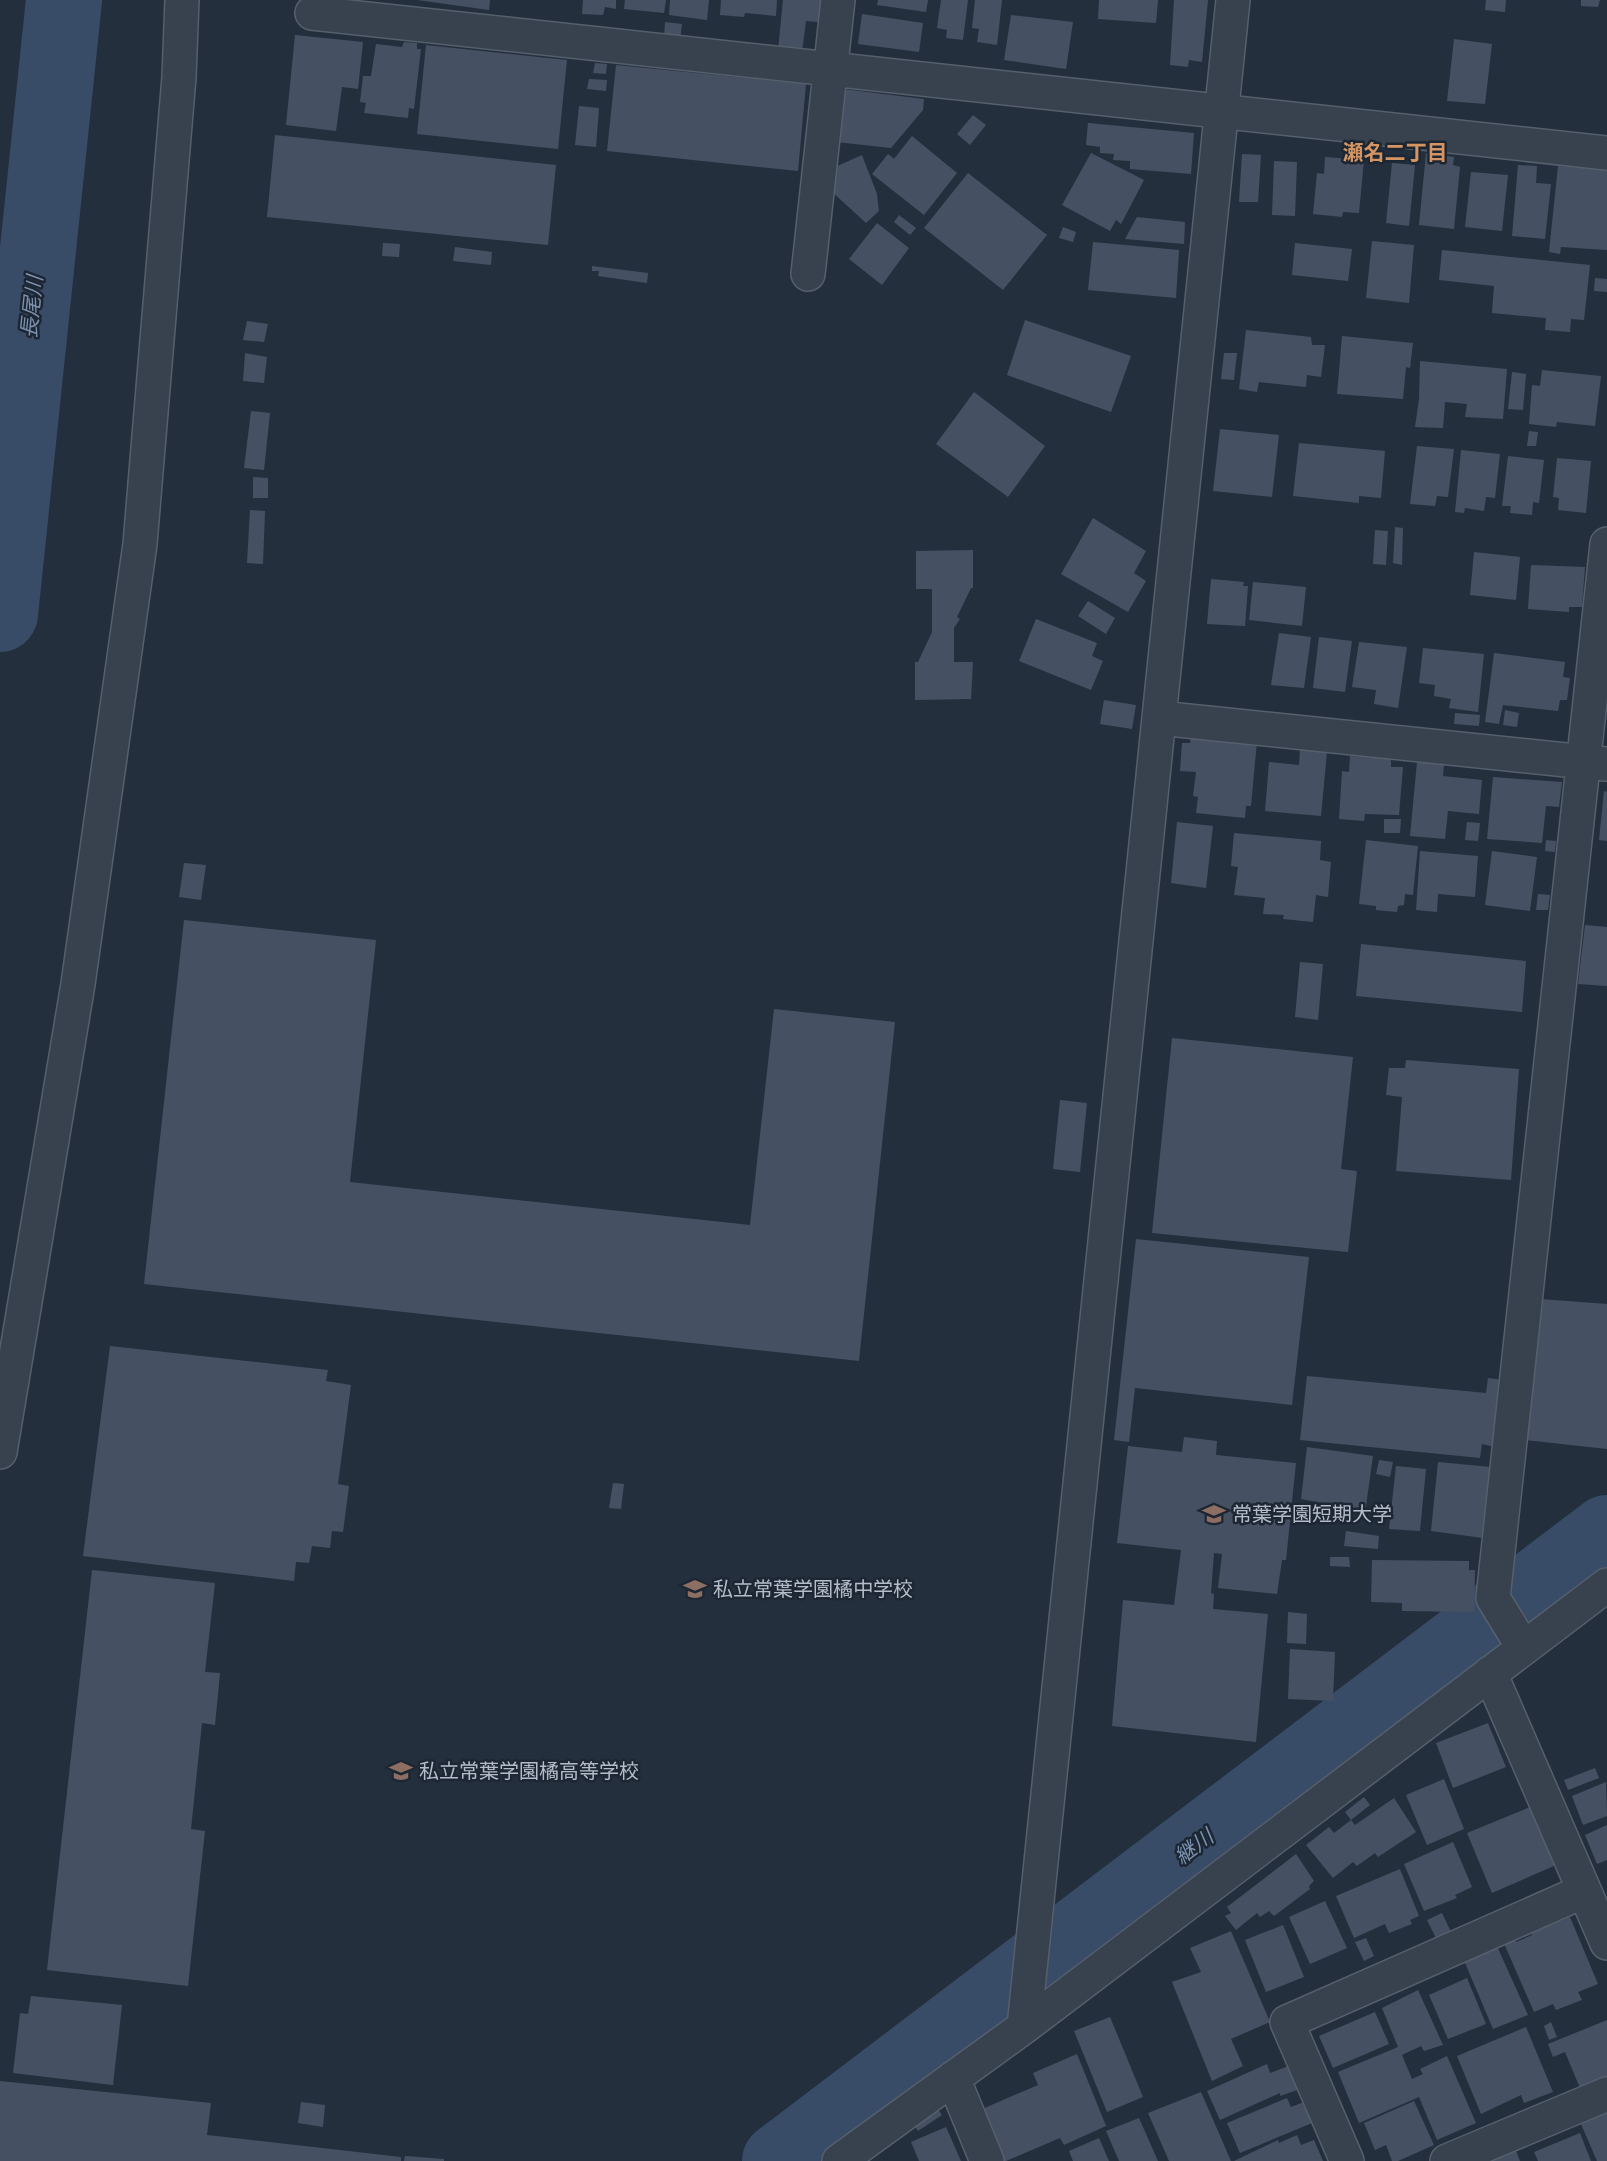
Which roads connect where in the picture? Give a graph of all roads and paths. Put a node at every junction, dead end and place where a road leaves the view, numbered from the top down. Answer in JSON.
{"nodes":[{"id":1,"x":182,"y":0,"type":"edge"},
{"id":2,"x":838,"y":0,"type":"edge"},
{"id":3,"x":1233,"y":0,"type":"edge"},
{"id":4,"x":312,"y":13,"type":"dead end"},
{"id":5,"x":831,"y":70,"type":"junction"},
{"id":6,"x":1221,"y":109,"type":"junction"},
{"id":7,"x":1607,"y":153,"type":"edge"},
{"id":8,"x":808,"y":274,"type":"dead end"},
{"id":9,"x":1607,"y":544,"type":"edge"},
{"id":10,"x":1159,"y":718,"type":"junction"},
{"id":11,"x":1596,"y":763,"type":"edge"},
{"id":12,"x":0,"y":1452,"type":"edge"},
{"id":13,"x":1607,"y":1585,"type":"edge"},
{"id":14,"x":1523,"y":1647,"type":"junction"},
{"id":15,"x":1490,"y":1673,"type":"junction"},
{"id":16,"x":1584,"y":1891,"type":"junction"},
{"id":17,"x":1604,"y":1928,"type":"edge"},
{"id":18,"x":1024,"y":2027,"type":"junction"},
{"id":19,"x":953,"y":2078,"type":"junction"},
{"id":20,"x":1607,"y":2094,"type":"edge"},
{"id":21,"x":840,"y":2161,"type":"edge"},
{"id":22,"x":987,"y":2161,"type":"edge"},
{"id":23,"x":1347,"y":2161,"type":"edge"},
{"id":24,"x":1447,"y":2161,"type":"edge"}],
"edges":[{"from":1,"to":12,"type":"street"},
{"from":2,"to":5,"type":"street"},
{"from":3,"to":6,"type":"street"},
{"from":4,"to":5,"type":"street"},
{"from":5,"to":6,"type":"street"},
{"from":5,"to":8,"type":"street"},
{"from":6,"to":7,"type":"street"},
{"from":6,"to":10,"type":"street"},
{"from":9,"to":11,"type":"street"},
{"from":10,"to":11,"type":"street"},
{"from":10,"to":18,"type":"street"},
{"from":11,"to":14,"type":"street"},
{"from":13,"to":14,"type":"street"},
{"from":14,"to":15,"type":"street"},
{"from":15,"to":16,"type":"street"},
{"from":15,"to":18,"type":"street"},
{"from":16,"to":17,"type":"street"},
{"from":16,"to":23,"type":"street"},
{"from":18,"to":19,"type":"street"},
{"from":19,"to":21,"type":"street"},
{"from":19,"to":22,"type":"street"},
{"from":20,"to":24,"type":"street"}]}
